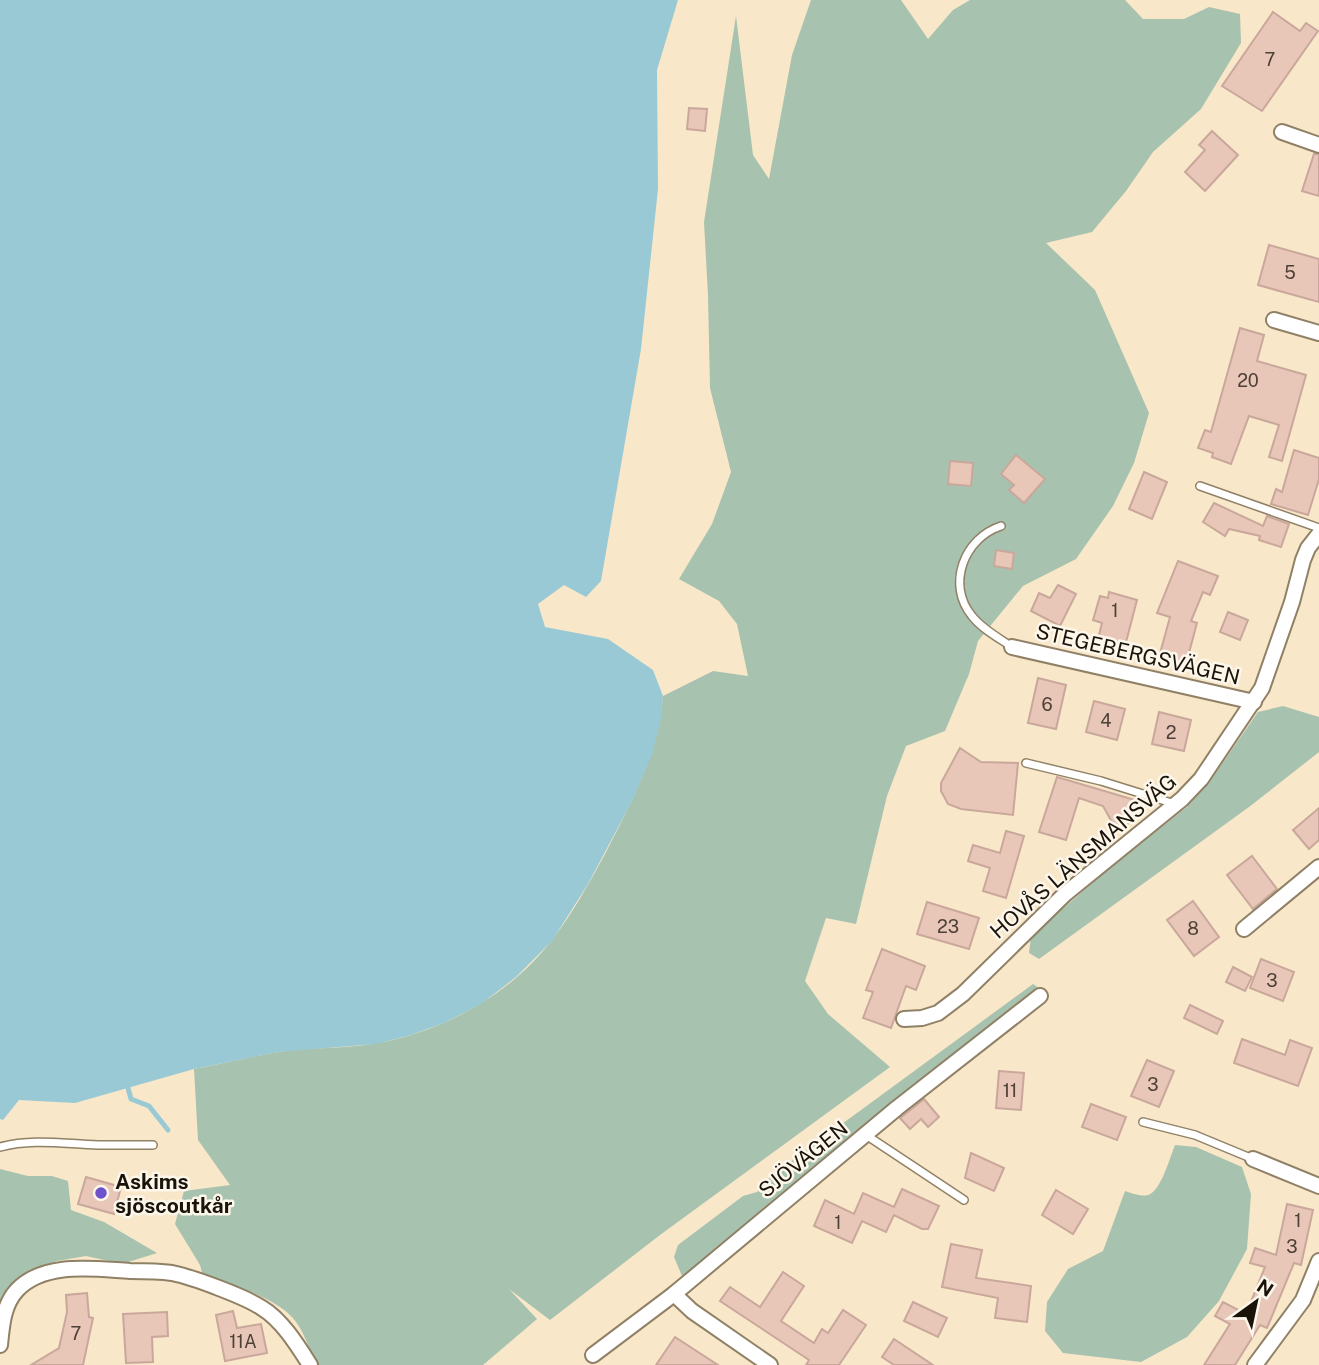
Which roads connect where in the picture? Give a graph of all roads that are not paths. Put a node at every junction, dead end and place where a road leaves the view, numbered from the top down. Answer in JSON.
{"nodes":[{"id":1,"x":1282,"y":132,"type":"dead end"},
{"id":2,"x":1319,"y":145,"type":"edge"},
{"id":3,"x":1274,"y":320,"type":"dead end"},
{"id":4,"x":1319,"y":333,"type":"edge"},
{"id":5,"x":1200,"y":486,"type":"dead end"},
{"id":6,"x":1001,"y":526,"type":"dead end"},
{"id":7,"x":1319,"y":528,"type":"edge"},
{"id":8,"x":1319,"y":534,"type":"edge"},
{"id":9,"x":1012,"y":647,"type":"joint"},
{"id":10,"x":1254,"y":702,"type":"junction"},
{"id":11,"x":1026,"y":763,"type":"dead end"},
{"id":12,"x":1176,"y":804,"type":"junction"},
{"id":13,"x":1319,"y":867,"type":"edge"},
{"id":14,"x":1244,"y":929,"type":"dead end"},
{"id":15,"x":1040,"y":996,"type":"dead end"},
{"id":16,"x":904,"y":1019,"type":"dead end"},
{"id":17,"x":1143,"y":1122,"type":"dead end"},
{"id":18,"x":866,"y":1135,"type":"junction"},
{"id":19,"x":153,"y":1145,"type":"dead end"},
{"id":20,"x":0,"y":1147,"type":"edge"},
{"id":21,"x":1252,"y":1159,"type":"joint"},
{"id":22,"x":1319,"y":1186,"type":"edge"},
{"id":23,"x":964,"y":1200,"type":"dead end"},
{"id":24,"x":1319,"y":1261,"type":"edge"},
{"id":25,"x":674,"y":1294,"type":"junction"},
{"id":26,"x":0,"y":1345,"type":"edge"},
{"id":27,"x":593,"y":1355,"type":"dead end"},
{"id":28,"x":310,"y":1365,"type":"edge"},
{"id":29,"x":769,"y":1365,"type":"edge"},
{"id":30,"x":1255,"y":1365,"type":"edge"}],
"edges":[{"from":1,"to":2,"type":"street"},
{"from":3,"to":4,"type":"street"},
{"from":5,"to":7,"type":"lane"},
{"from":6,"to":9,"type":"lane"},
{"from":8,"to":10,"type":"street","name":"HOVÅS LÄNSMANSVÄG"},
{"from":9,"to":10,"type":"street","name":"STEGEBERGSVÄGEN"},
{"from":10,"to":12,"type":"street","name":"HOVÅS LÄNSMANSVÄG"},
{"from":11,"to":12,"type":"lane"},
{"from":12,"to":16,"type":"street","name":"HOVÅS LÄNSMANSVÄG"},
{"from":13,"to":14,"type":"street"},
{"from":15,"to":18,"type":"street","name":"SJÖVÄGEN"},
{"from":17,"to":21,"type":"lane"},
{"from":18,"to":23,"type":"lane"},
{"from":18,"to":25,"type":"street","name":"SJÖVÄGEN"},
{"from":19,"to":20,"type":"lane"},
{"from":21,"to":22,"type":"street"},
{"from":24,"to":30,"type":"street"},
{"from":25,"to":27,"type":"street","name":"SJÖVÄGEN"},
{"from":25,"to":29,"type":"street"},
{"from":26,"to":28,"type":"street"}]}
